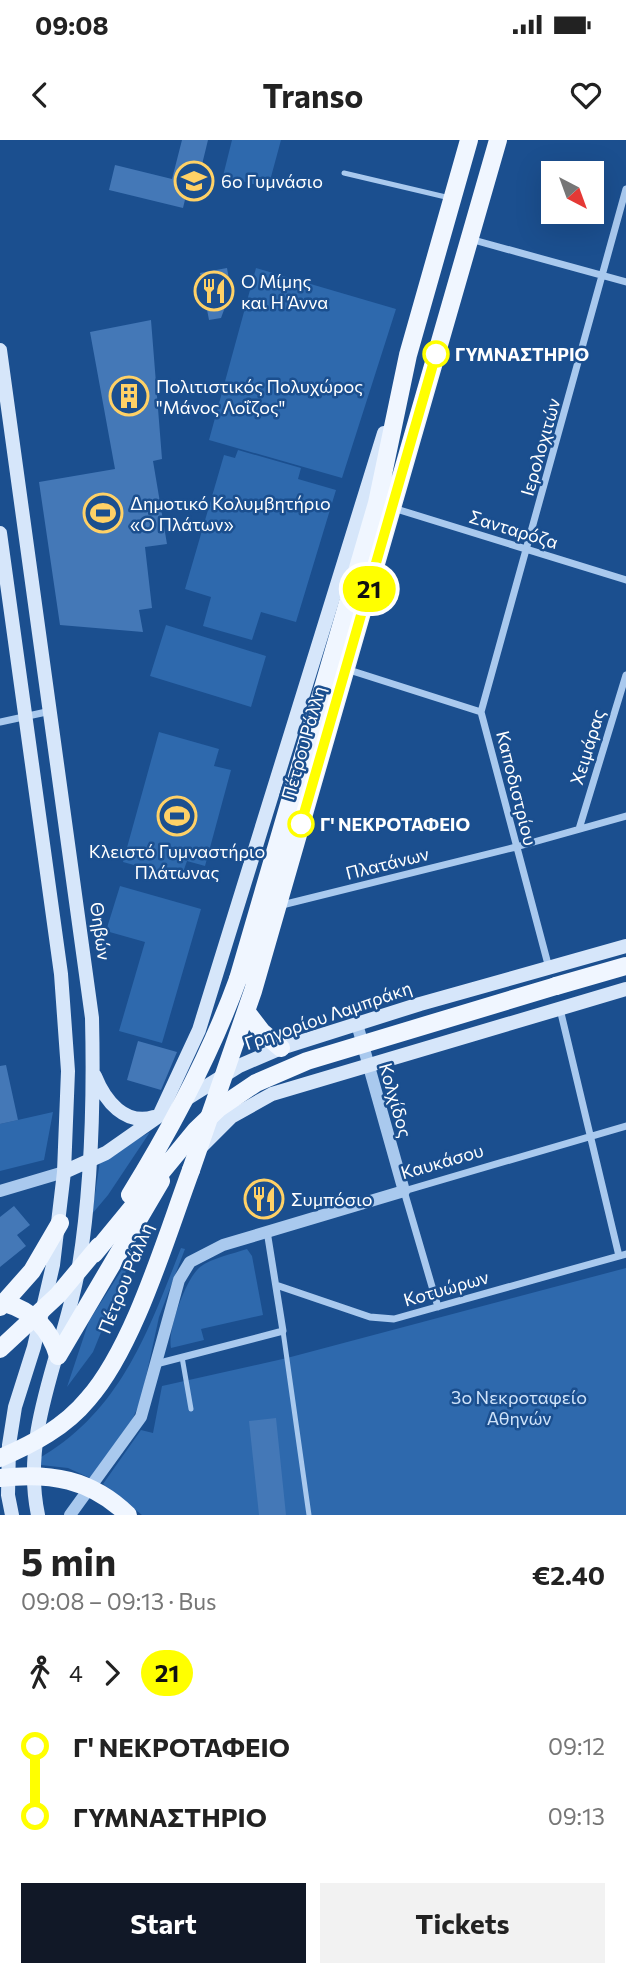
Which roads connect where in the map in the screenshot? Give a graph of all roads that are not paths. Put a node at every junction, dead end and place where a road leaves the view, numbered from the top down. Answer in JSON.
{"nodes":[{"id":1,"x":470,"y":140,"type":"edge"},
{"id":2,"x":498,"y":140,"type":"edge"},
{"id":3,"x":344,"y":173,"type":"dead end"},
{"id":4,"x":626,"y":189,"type":"edge"},
{"id":5,"x":453,"y":199,"type":"junction"},
{"id":6,"x":469,"y":239,"type":"junction"},
{"id":7,"x":604,"y":276,"type":"junction"},
{"id":8,"x":626,"y":282,"type":"edge"},
{"id":9,"x":0,"y":350,"type":"edge"},
{"id":10,"x":408,"y":355,"type":"junction"},
{"id":11,"x":392,"y":508,"type":"junction"},
{"id":12,"x":0,"y":533,"type":"edge"},
{"id":13,"x":527,"y":550,"type":"junction"},
{"id":14,"x":626,"y":580,"type":"edge"},
{"id":15,"x":346,"y":668,"type":"junction"},
{"id":16,"x":626,"y":675,"type":"edge"},
{"id":17,"x":51,"y":711,"type":"junction"},
{"id":18,"x":481,"y":712,"type":"junction"},
{"id":19,"x":26,"y":716,"type":"junction"},
{"id":20,"x":0,"y":722,"type":"edge"},
{"id":21,"x":626,"y":816,"type":"edge"},
{"id":22,"x":579,"y":829,"type":"junction"},
{"id":23,"x":516,"y":848,"type":"junction"},
{"id":24,"x":278,"y":906,"type":"junction"},
{"id":25,"x":626,"y":946,"type":"edge"},
{"id":26,"x":626,"y":966,"type":"edge"},
{"id":27,"x":550,"y":968,"type":"junction"},
{"id":28,"x":626,"y":989,"type":"edge"},
{"id":29,"x":560,"y":1008,"type":"junction"},
{"id":30,"x":246,"y":1011,"type":"junction"},
{"id":31,"x":356,"y":1024,"type":"junction"},
{"id":32,"x":281,"y":1048,"type":"junction"},
{"id":33,"x":369,"y":1066,"type":"junction"},
{"id":34,"x":93,"y":1071,"type":"junction"},
{"id":35,"x":222,"y":1076,"type":"junction"},
{"id":36,"x":159,"y":1116,"type":"junction"},
{"id":37,"x":626,"y":1126,"type":"edge"},
{"id":38,"x":590,"y":1136,"type":"junction"},
{"id":39,"x":90,"y":1162,"type":"junction"},
{"id":40,"x":194,"y":1162,"type":"junction"},
{"id":41,"x":64,"y":1172,"type":"junction"},
{"id":42,"x":0,"y":1191,"type":"edge"},
{"id":43,"x":404,"y":1191,"type":"junction"},
{"id":44,"x":60,"y":1223,"type":"junction"},
{"id":45,"x":267,"y":1231,"type":"junction"},
{"id":46,"x":94,"y":1254,"type":"junction"},
{"id":47,"x":623,"y":1255,"type":"edge"},
{"id":48,"x":276,"y":1285,"type":"junction"},
{"id":49,"x":3,"y":1305,"type":"edge"},
{"id":50,"x":438,"y":1307,"type":"junction"},
{"id":51,"x":40,"y":1323,"type":"junction"},
{"id":52,"x":283,"y":1331,"type":"junction"},
{"id":53,"x":0,"y":1349,"type":"edge"},
{"id":54,"x":58,"y":1356,"type":"junction"},
{"id":55,"x":182,"y":1357,"type":"junction"},
{"id":56,"x":156,"y":1364,"type":"junction"},
{"id":57,"x":191,"y":1409,"type":"dead end"},
{"id":58,"x":0,"y":1458,"type":"edge"},
{"id":59,"x":0,"y":1478,"type":"edge"},
{"id":60,"x":12,"y":1515,"type":"edge"},
{"id":61,"x":38,"y":1515,"type":"edge"},
{"id":62,"x":71,"y":1515,"type":"edge"},
{"id":63,"x":128,"y":1515,"type":"edge"},
{"id":64,"x":309,"y":1515,"type":"edge"}],
"edges":[{"from":1,"to":5,"type":"main road","name":"Πέτρου Ράλλη"},
{"from":2,"to":6,"type":"main road","name":"Πέτρου Ράλλη"},
{"from":3,"to":5,"type":"lane"},
{"from":4,"to":7,"type":"street","name":"Ιερολοχιτών"},
{"from":5,"to":10,"type":"main road","name":"Πέτρου Ράλλη"},
{"from":6,"to":7,"type":"street"},
{"from":6,"to":11,"type":"main road","name":"Πέτρου Ράλλη"},
{"from":7,"to":8,"type":"street"},
{"from":7,"to":13,"type":"street","name":"Ιερολοχιτών"},
{"from":9,"to":17,"type":"main road","name":"Θηβών"},
{"from":10,"to":36,"type":"main road","name":"Πέτρου Ράλλη"},
{"from":10,"to":46,"type":"main road","name":"Πέτρου Ράλλη","bridge":true},
{"from":11,"to":13,"type":"street","name":"Σανταρόζα"},
{"from":11,"to":15,"type":"main road","name":"Πέτρου Ράλλη"},
{"from":12,"to":19,"type":"main road"},
{"from":13,"to":14,"type":"street","name":"Σανταρόζα"},
{"from":13,"to":18,"type":"street","name":"Ιερολοχιτών"},
{"from":15,"to":18,"type":"street","name":"Καποδιστρίου"},
{"from":15,"to":24,"type":"main road","name":"Πέτρου Ράλλη"},
{"from":16,"to":22,"type":"street","name":"Χειμάρας"},
{"from":17,"to":19,"type":"street"},
{"from":17,"to":34,"type":"main road","name":"Θηβών"},
{"from":18,"to":23,"type":"street","name":"Καποδιστρίου"},
{"from":19,"to":20,"type":"street"},
{"from":19,"to":41,"type":"main road"},
{"from":21,"to":22,"type":"street","name":"Πλατάνων"},
{"from":22,"to":23,"type":"street","name":"Πλατάνων"},
{"from":23,"to":24,"type":"street","name":"Πλατάνων"},
{"from":23,"to":27,"type":"street","name":"Καποδιστρίου"},
{"from":24,"to":30,"type":"main road","name":"Πέτρου Ράλλη"},
{"from":25,"to":27,"type":"main road","name":"Γρηγορίου Λαμπράκη"},
{"from":26,"to":46,"type":"main road","bridge":true},
{"from":27,"to":31,"type":"main road","name":"Γρηγορίου Λαμπράκη"},
{"from":28,"to":29,"type":"main road"},
{"from":29,"to":33,"type":"main road"},
{"from":29,"to":38,"type":"street"},
{"from":30,"to":32,"type":"main road"},
{"from":30,"to":35,"type":"main road","name":"Πέτρου Ράλλη"},
{"from":31,"to":32,"type":"main road","name":"Γρηγορίου Λαμπράκη"},
{"from":31,"to":33,"type":"street","name":"Κολχίδος"},
{"from":32,"to":35,"type":"main road","name":"Γρηγορίου Λαμπράκη"},
{"from":33,"to":40,"type":"main road"},
{"from":33,"to":43,"type":"street","name":"Κολχίδος"},
{"from":34,"to":36,"type":"main road"},
{"from":34,"to":39,"type":"main road","name":"Θηβών"},
{"from":35,"to":36,"type":"main road","name":"Γρηγορίου Λαμπράκη"},
{"from":35,"to":40,"type":"main road","name":"Πέτρου Ράλλη"},
{"from":35,"to":54,"type":"main road"},
{"from":36,"to":39,"type":"main road","name":"Γρηγορίου Λαμπράκη"},
{"from":37,"to":38,"type":"street","name":"Καυκάσου"},
{"from":38,"to":43,"type":"street","name":"Καυκάσου"},
{"from":38,"to":47,"type":"street"},
{"from":39,"to":41,"type":"main road","name":"Γρηγορίου Λαμπράκη"},
{"from":39,"to":54,"type":"main road","name":"Θηβών"},
{"from":40,"to":58,"type":"main road","name":"Πέτρου Ράλλη","bridge":true},
{"from":41,"to":42,"type":"street"},
{"from":41,"to":44,"type":"main road"},
{"from":43,"to":45,"type":"street","name":"Καυκάσου"},
{"from":43,"to":50,"type":"street","name":"Κολχίδος"},
{"from":44,"to":49,"type":"main road"},
{"from":44,"to":51,"type":"main road"},
{"from":45,"to":48,"type":"street"},
{"from":45,"to":56,"type":"street","name":"Καυκάσου"},
{"from":46,"to":53,"type":"main road","name":"Πέτρου Ράλλη","bridge":true},
{"from":47,"to":50,"type":"street","name":"Κοτυώρων"},
{"from":48,"to":50,"type":"street","name":"Κοτυώρων"},
{"from":48,"to":52,"type":"street"},
{"from":49,"to":51,"type":"main road"},
{"from":51,"to":54,"type":"main road"},
{"from":51,"to":60,"type":"main road"},
{"from":52,"to":55,"type":"street"},
{"from":52,"to":64,"type":"lane"},
{"from":54,"to":61,"type":"main road","name":"Θηβών"},
{"from":55,"to":56,"type":"street"},
{"from":55,"to":57,"type":"lane"},
{"from":56,"to":62,"type":"street","name":"Καυκάσου"},
{"from":59,"to":63,"type":"main road","bridge":true}]}
